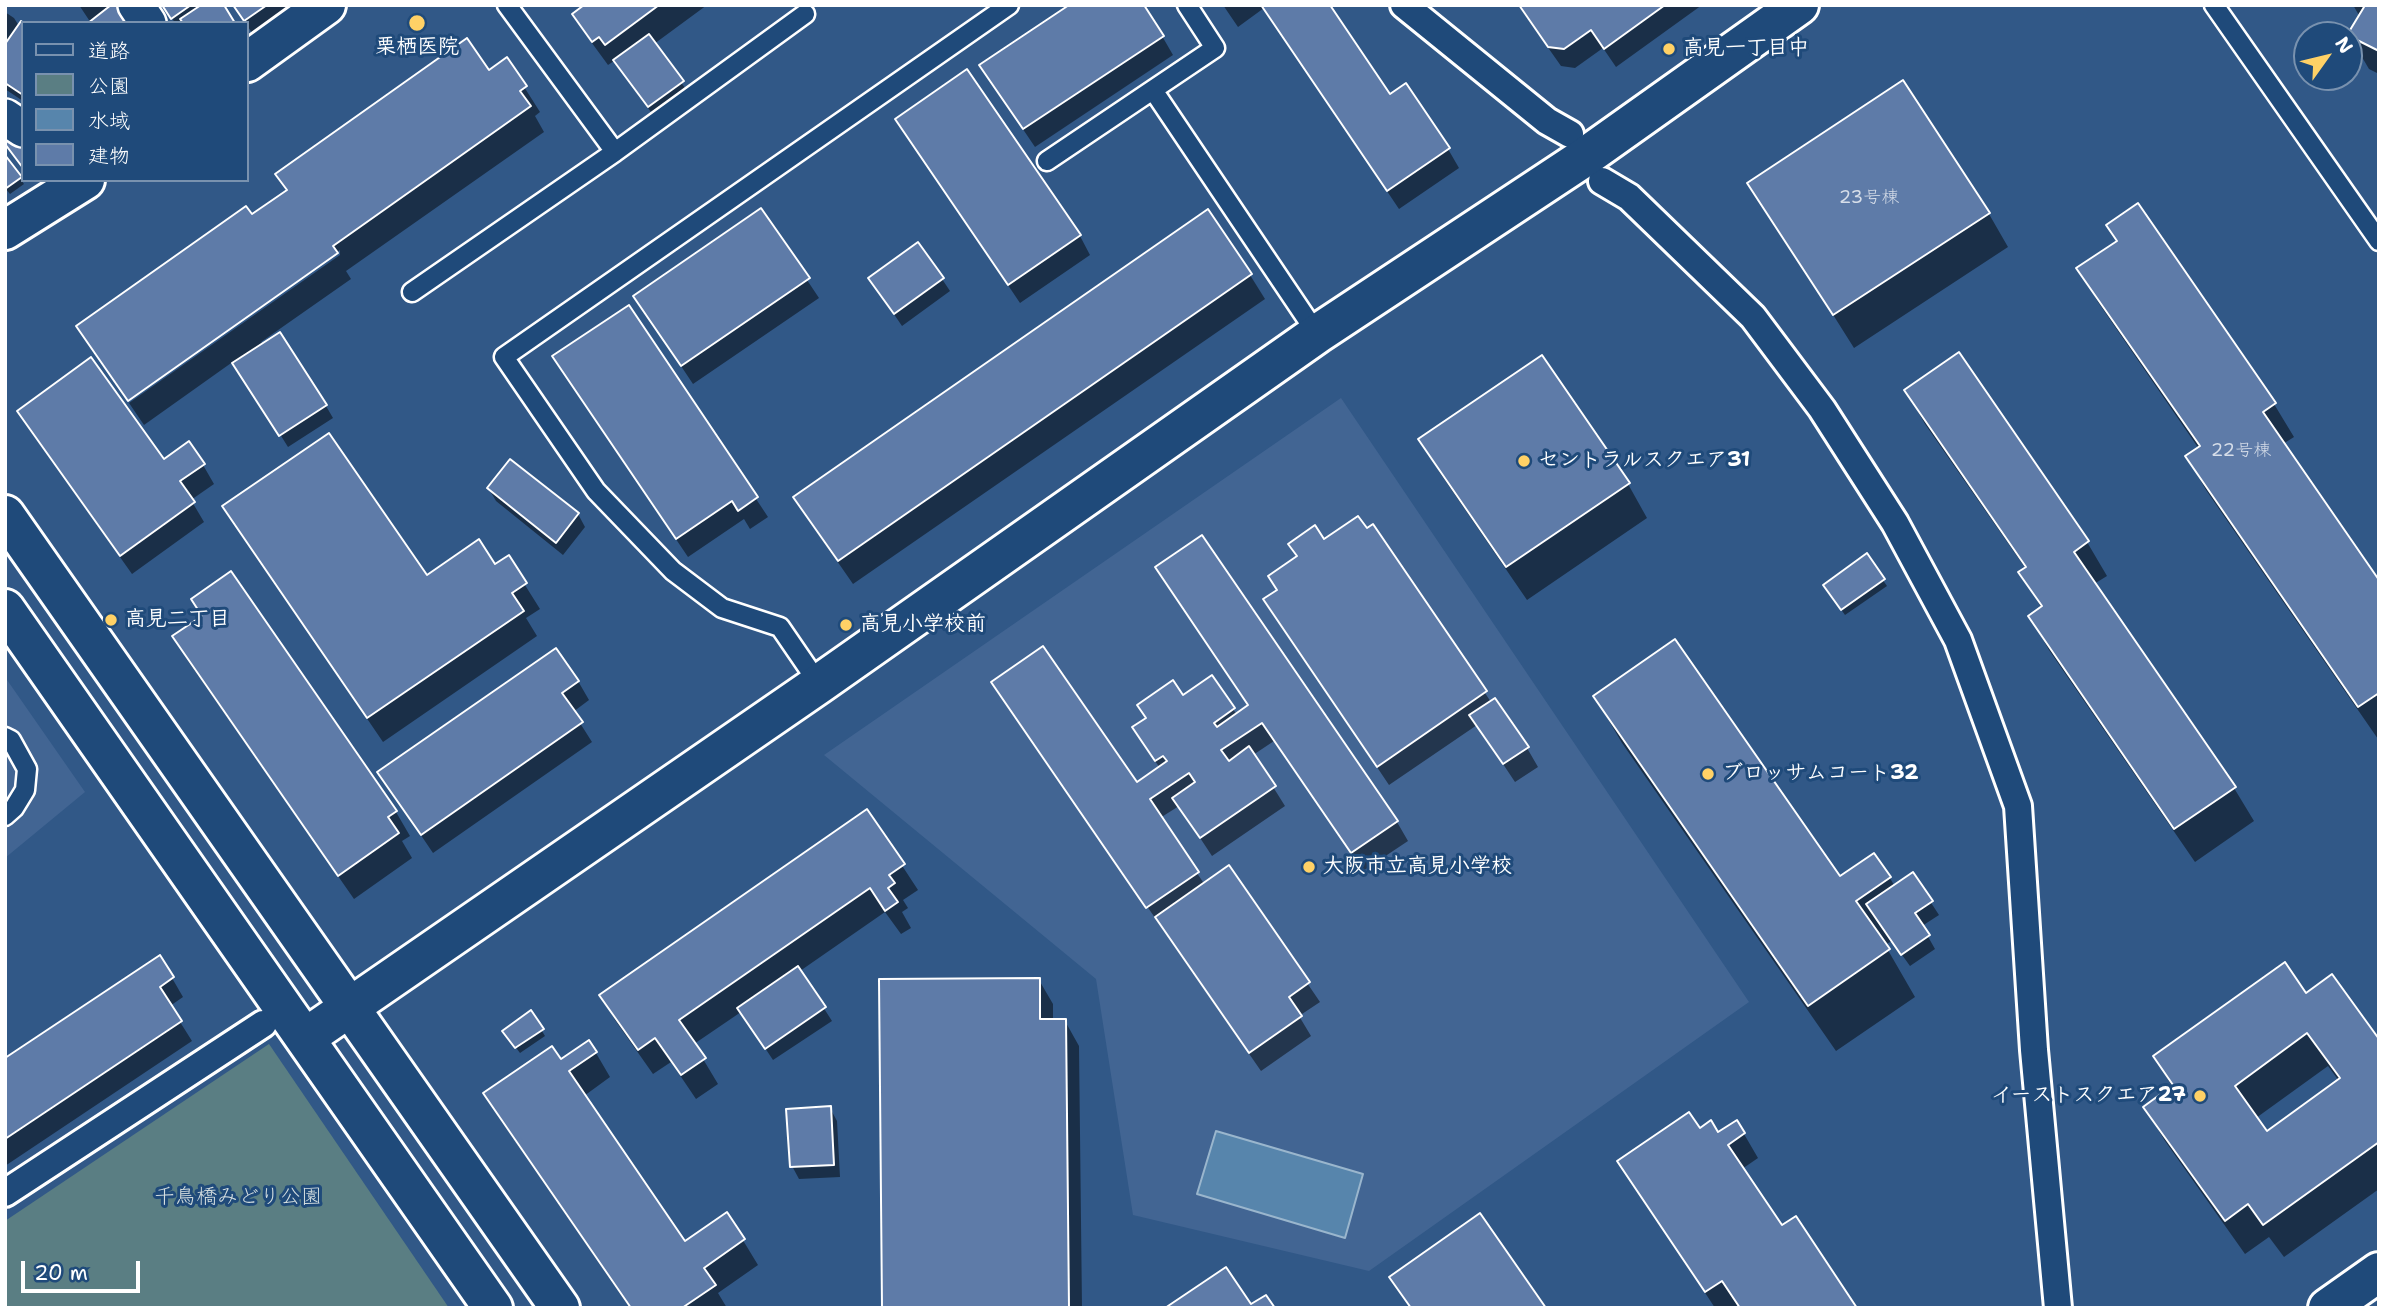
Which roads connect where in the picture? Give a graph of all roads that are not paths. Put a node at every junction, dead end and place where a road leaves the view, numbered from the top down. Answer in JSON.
{"nodes":[{"id":1,"x":136,"y":5,"type":"edge"},
{"id":2,"x":507,"y":5,"type":"edge"},
{"id":3,"x":1009,"y":5,"type":"edge"},
{"id":4,"x":1187,"y":5,"type":"edge"},
{"id":5,"x":1404,"y":5,"type":"edge"},
{"id":6,"x":1798,"y":5,"type":"edge"},
{"id":7,"x":2214,"y":5,"type":"edge"},
{"id":8,"x":307,"y":11,"type":"edge"},
{"id":9,"x":805,"y":14,"type":"dead end"},
{"id":10,"x":147,"y":21,"type":"edge"},
{"id":11,"x":248,"y":61,"type":"edge"},
{"id":12,"x":1153,"y":90,"type":"junction"},
{"id":13,"x":5,"y":117,"type":"edge"},
{"id":14,"x":21,"y":129,"type":"edge"},
{"id":15,"x":1570,"y":134,"type":"dead end"},
{"id":16,"x":615,"y":152,"type":"junction"},
{"id":17,"x":1047,"y":161,"type":"dead end"},
{"id":18,"x":1602,"y":181,"type":"dead end"},
{"id":19,"x":82,"y":182,"type":"edge"},
{"id":20,"x":5,"y":230,"type":"edge"},
{"id":21,"x":2379,"y":241,"type":"edge"},
{"id":22,"x":412,"y":292,"type":"dead end"},
{"id":23,"x":1317,"y":334,"type":"junction"},
{"id":24,"x":5,"y":515,"type":"edge"},
{"id":25,"x":5,"y":609,"type":"edge"},
{"id":26,"x":819,"y":684,"type":"junction"},
{"id":27,"x":5,"y":737,"type":"edge"},
{"id":28,"x":5,"y":816,"type":"edge"},
{"id":29,"x":351,"y":1008,"type":"junction"},
{"id":30,"x":263,"y":1024,"type":"dead end"},
{"id":31,"x":305,"y":1038,"type":"junction"},
{"id":32,"x":5,"y":1194,"type":"edge"},
{"id":33,"x":2379,"y":1272,"type":"edge"},
{"id":34,"x":493,"y":1308,"type":"edge"},
{"id":35,"x":560,"y":1308,"type":"edge"},
{"id":36,"x":2058,"y":1308,"type":"edge"},
{"id":37,"x":2328,"y":1308,"type":"edge"}],
"edges":[{"from":1,"to":10,"type":"street"},
{"from":2,"to":16,"type":"lane"},
{"from":3,"to":26,"type":"lane"},
{"from":4,"to":12,"type":"lane"},
{"from":5,"to":15,"type":"street"},
{"from":6,"to":23,"type":"street"},
{"from":7,"to":21,"type":"lane"},
{"from":8,"to":11,"type":"street"},
{"from":9,"to":16,"type":"lane"},
{"from":12,"to":17,"type":"lane"},
{"from":12,"to":23,"type":"lane"},
{"from":13,"to":14,"type":"street"},
{"from":16,"to":22,"type":"lane"},
{"from":18,"to":36,"type":"street"},
{"from":19,"to":20,"type":"street"},
{"from":23,"to":26,"type":"street"},
{"from":24,"to":29,"type":"street"},
{"from":25,"to":31,"type":"street"},
{"from":26,"to":29,"type":"street"},
{"from":27,"to":28,"type":"lane"},
{"from":29,"to":31,"type":"street"},
{"from":29,"to":35,"type":"street"},
{"from":30,"to":32,"type":"street"},
{"from":31,"to":34,"type":"street"},
{"from":33,"to":37,"type":"street"}]}
